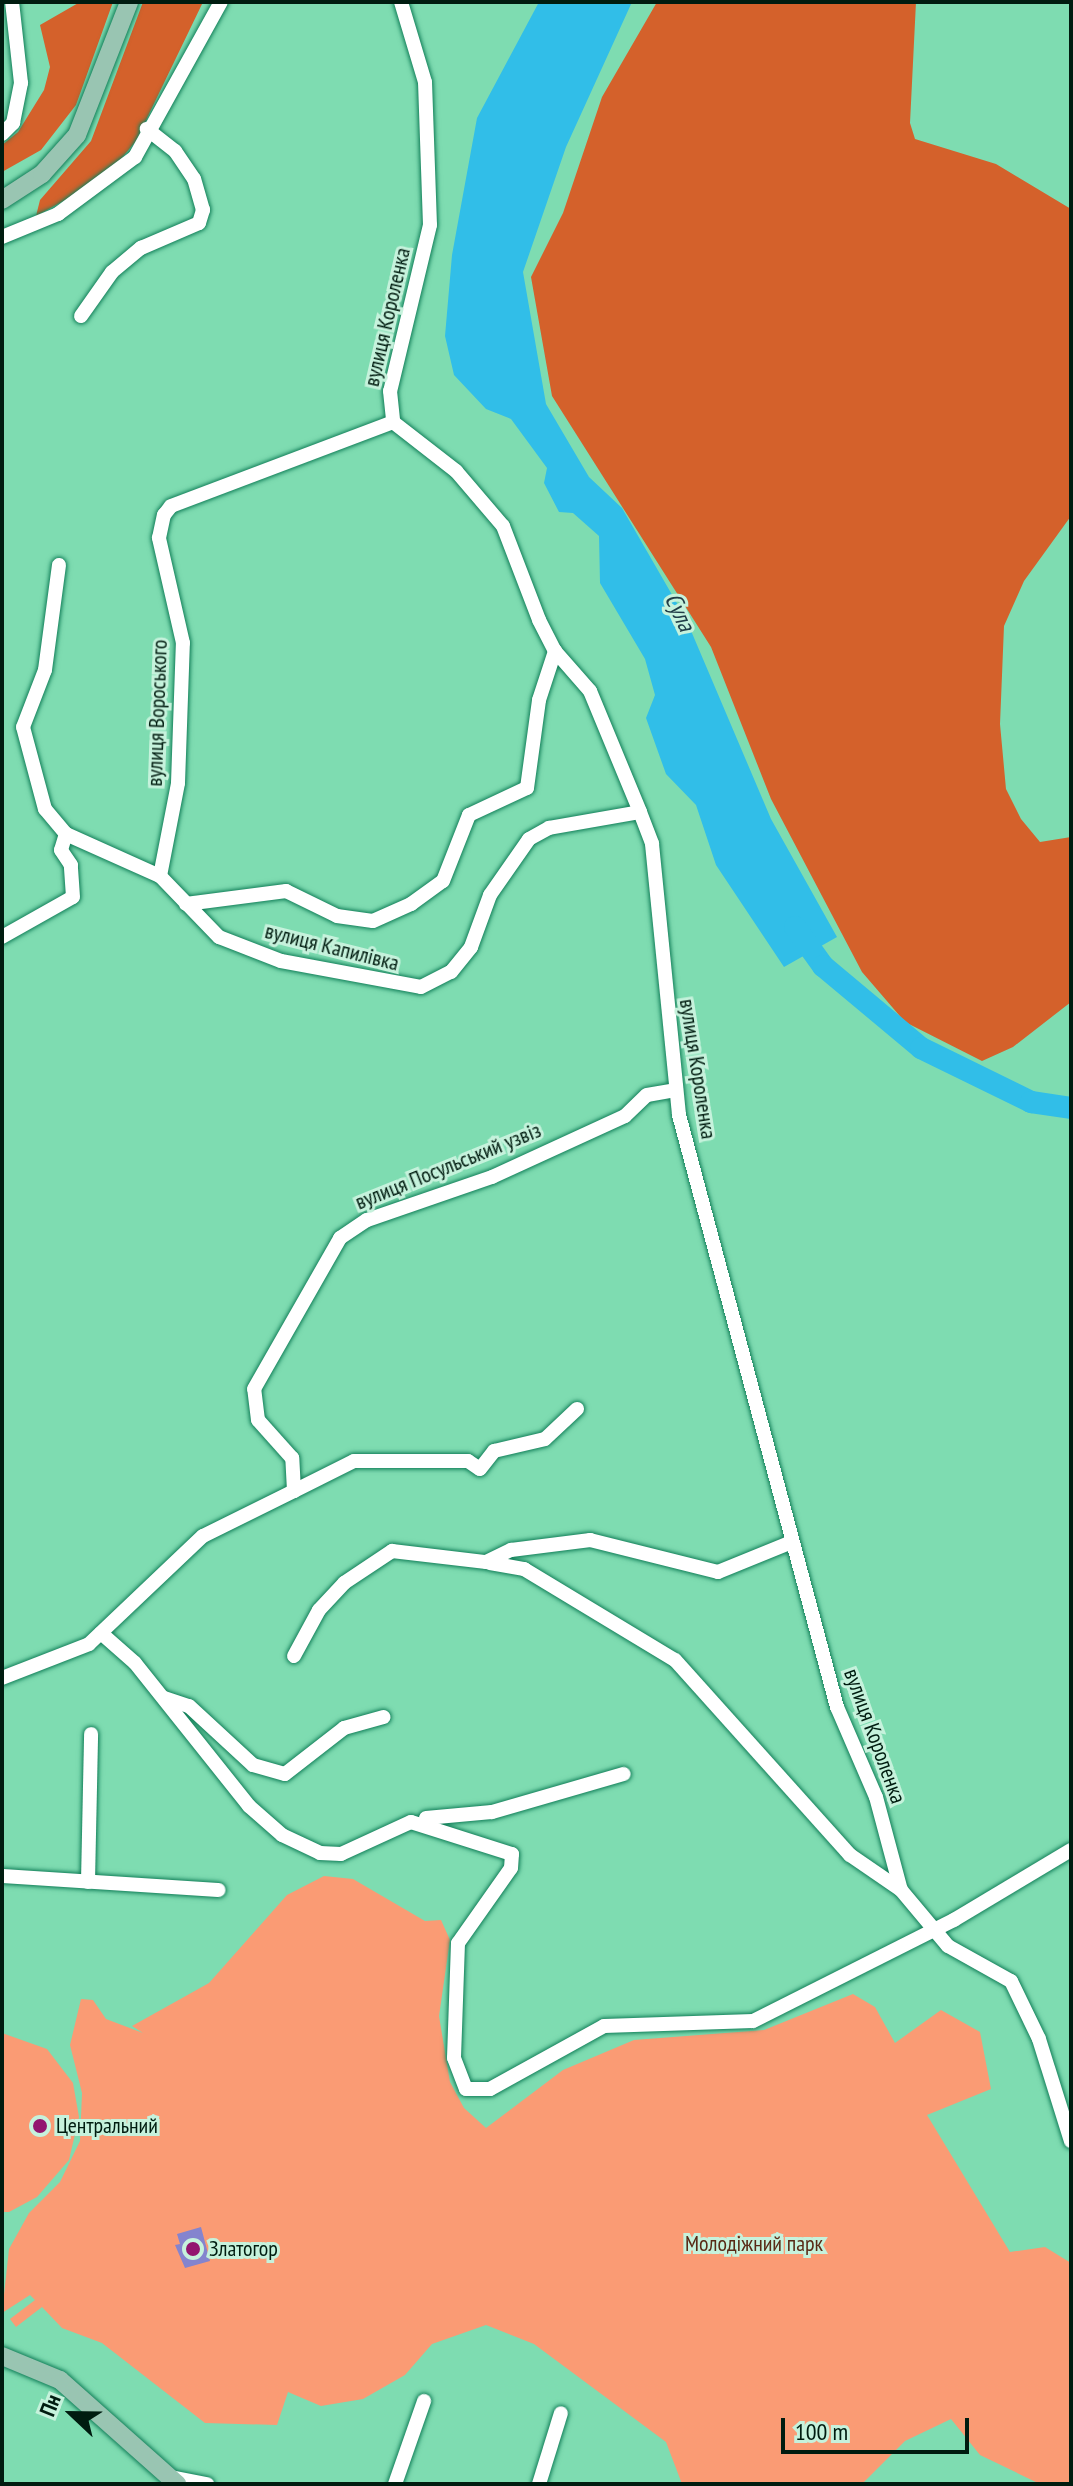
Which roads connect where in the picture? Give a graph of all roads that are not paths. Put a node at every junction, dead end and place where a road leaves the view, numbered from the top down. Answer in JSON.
{"nodes":[{"id":1,"x":12,"y":2,"type":"edge"},
{"id":2,"x":129,"y":2,"type":"edge"},
{"id":3,"x":221,"y":2,"type":"edge"},
{"id":4,"x":401,"y":2,"type":"edge"},
{"id":5,"x":147,"y":129,"type":"junction"},
{"id":6,"x":2,"y":134,"type":"edge"},
{"id":7,"x":2,"y":200,"type":"edge"},
{"id":8,"x":2,"y":237,"type":"edge"},
{"id":9,"x":81,"y":316,"type":"dead end"},
{"id":10,"x":393,"y":422,"type":"junction"},
{"id":11,"x":59,"y":565,"type":"dead end"},
{"id":12,"x":555,"y":651,"type":"junction"},
{"id":13,"x":640,"y":812,"type":"junction"},
{"id":14,"x":66,"y":834,"type":"junction"},
{"id":15,"x":160,"y":876,"type":"junction"},
{"id":16,"x":186,"y":904,"type":"junction"},
{"id":17,"x":2,"y":937,"type":"edge"},
{"id":18,"x":674,"y":1090,"type":"junction"},
{"id":19,"x":577,"y":1409,"type":"dead end"},
{"id":20,"x":294,"y":1491,"type":"junction"},
{"id":21,"x":789,"y":1543,"type":"junction"},
{"id":22,"x":486,"y":1562,"type":"junction"},
{"id":23,"x":101,"y":1633,"type":"junction"},
{"id":24,"x":294,"y":1656,"type":"dead end"},
{"id":25,"x":2,"y":1678,"type":"edge"},
{"id":26,"x":163,"y":1698,"type":"junction"},
{"id":27,"x":384,"y":1717,"type":"dead end"},
{"id":28,"x":91,"y":1734,"type":"dead end"},
{"id":29,"x":624,"y":1774,"type":"dead end"},
{"id":30,"x":411,"y":1822,"type":"junction"},
{"id":31,"x":1071,"y":1850,"type":"edge"},
{"id":32,"x":2,"y":1876,"type":"edge"},
{"id":33,"x":88,"y":1882,"type":"junction"},
{"id":34,"x":219,"y":1890,"type":"dead end"},
{"id":35,"x":901,"y":1890,"type":"junction"},
{"id":36,"x":931,"y":1930,"type":"junction"},
{"id":37,"x":1071,"y":2141,"type":"edge"},
{"id":38,"x":2,"y":2356,"type":"edge"},
{"id":39,"x":424,"y":2401,"type":"dead end"},
{"id":40,"x":561,"y":2413,"type":"dead end"},
{"id":41,"x":173,"y":2480,"type":"edge"},
{"id":42,"x":207,"y":2484,"type":"edge"},
{"id":43,"x":395,"y":2484,"type":"edge"},
{"id":44,"x":539,"y":2484,"type":"edge"}],
"edges":[{"from":1,"to":6,"type":"street"},
{"from":2,"to":7,"type":"main road"},
{"from":3,"to":5,"type":"street"},
{"from":4,"to":10,"type":"street","name":"вулиця Короленка"},
{"from":5,"to":8,"type":"street"},
{"from":5,"to":9,"type":"street"},
{"from":10,"to":12,"type":"street","name":"вулиця Короленка"},
{"from":10,"to":15,"type":"street","name":"вулиця Вороського"},
{"from":11,"to":14,"type":"street"},
{"from":12,"to":13,"type":"street","name":"вулиця Короленка"},
{"from":12,"to":16,"type":"street"},
{"from":13,"to":16,"type":"street","name":"вулиця Капилівка"},
{"from":13,"to":18,"type":"street","name":"вулиця Короленка"},
{"from":14,"to":15,"type":"street","name":"вулиця Капилівка"},
{"from":14,"to":17,"type":"street"},
{"from":15,"to":16,"type":"street","name":"вулиця Капилівка"},
{"from":18,"to":20,"type":"street","name":"вулиця Посульський узвіз"},
{"from":18,"to":21,"type":"street","name":"вулиця Короленка"},
{"from":19,"to":20,"type":"street"},
{"from":20,"to":23,"type":"street"},
{"from":21,"to":22,"type":"street"},
{"from":21,"to":35,"type":"street","name":"вулиця Короленка"},
{"from":22,"to":24,"type":"street"},
{"from":22,"to":35,"type":"street"},
{"from":23,"to":25,"type":"street"},
{"from":23,"to":26,"type":"street"},
{"from":26,"to":27,"type":"street"},
{"from":26,"to":30,"type":"street"},
{"from":28,"to":33,"type":"street"},
{"from":29,"to":30,"type":"street"},
{"from":30,"to":36,"type":"street"},
{"from":31,"to":36,"type":"street"},
{"from":32,"to":33,"type":"street"},
{"from":33,"to":34,"type":"street"},
{"from":35,"to":36,"type":"street","name":"вулиця Короленка"},
{"from":36,"to":37,"type":"street","name":"вулиця Короленка"},
{"from":38,"to":41,"type":"main road"},
{"from":39,"to":43,"type":"street"},
{"from":40,"to":44,"type":"street"},
{"from":41,"to":42,"type":"street"}]}
